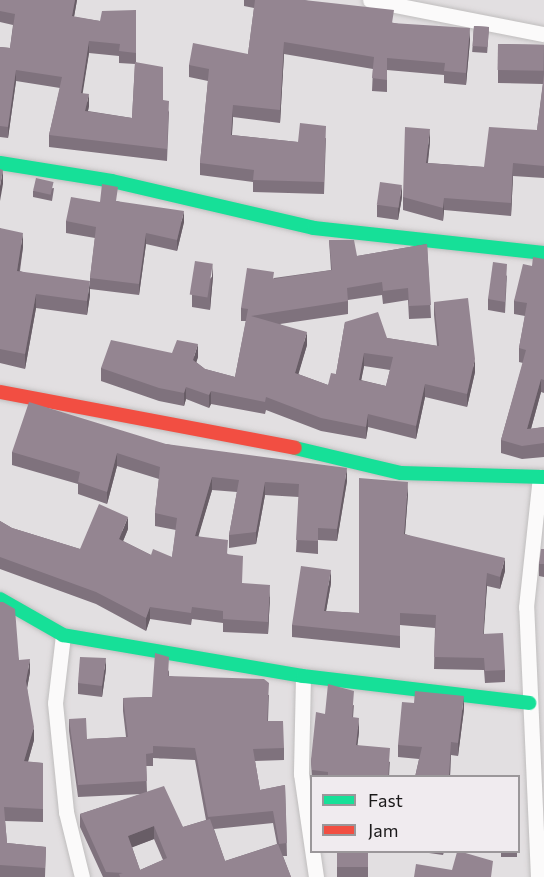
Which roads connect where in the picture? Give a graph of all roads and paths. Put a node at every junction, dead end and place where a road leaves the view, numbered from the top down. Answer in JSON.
{"nodes":[{"id":1,"x":370,"y":0,"type":"edge"},
{"id":2,"x":544,"y":34,"type":"edge"},
{"id":3,"x":0,"y":163,"type":"edge"},
{"id":4,"x":544,"y":253,"type":"edge"},
{"id":5,"x":0,"y":392,"type":"edge"},
{"id":6,"x":542,"y":477,"type":"edge"},
{"id":7,"x":0,"y":599,"type":"edge"},
{"id":8,"x":63,"y":635,"type":"junction"},
{"id":9,"x":303,"y":676,"type":"junction"},
{"id":10,"x":529,"y":703,"type":"junction"},
{"id":11,"x":310,"y":836,"type":"edge"},
{"id":12,"x":313,"y":853,"type":"edge"},
{"id":13,"x":82,"y":877,"type":"edge"},
{"id":14,"x":316,"y":877,"type":"edge"},
{"id":15,"x":538,"y":877,"type":"edge"}],
"edges":[{"from":1,"to":2,"type":"street"},
{"from":3,"to":4,"type":"street"},
{"from":5,"to":6,"type":"street"},
{"from":6,"to":10,"type":"street"},
{"from":7,"to":8,"type":"street"},
{"from":8,"to":9,"type":"street"},
{"from":8,"to":13,"type":"street"},
{"from":9,"to":10,"type":"street"},
{"from":9,"to":11,"type":"street"},
{"from":10,"to":15,"type":"street"},
{"from":12,"to":14,"type":"street"}]}
